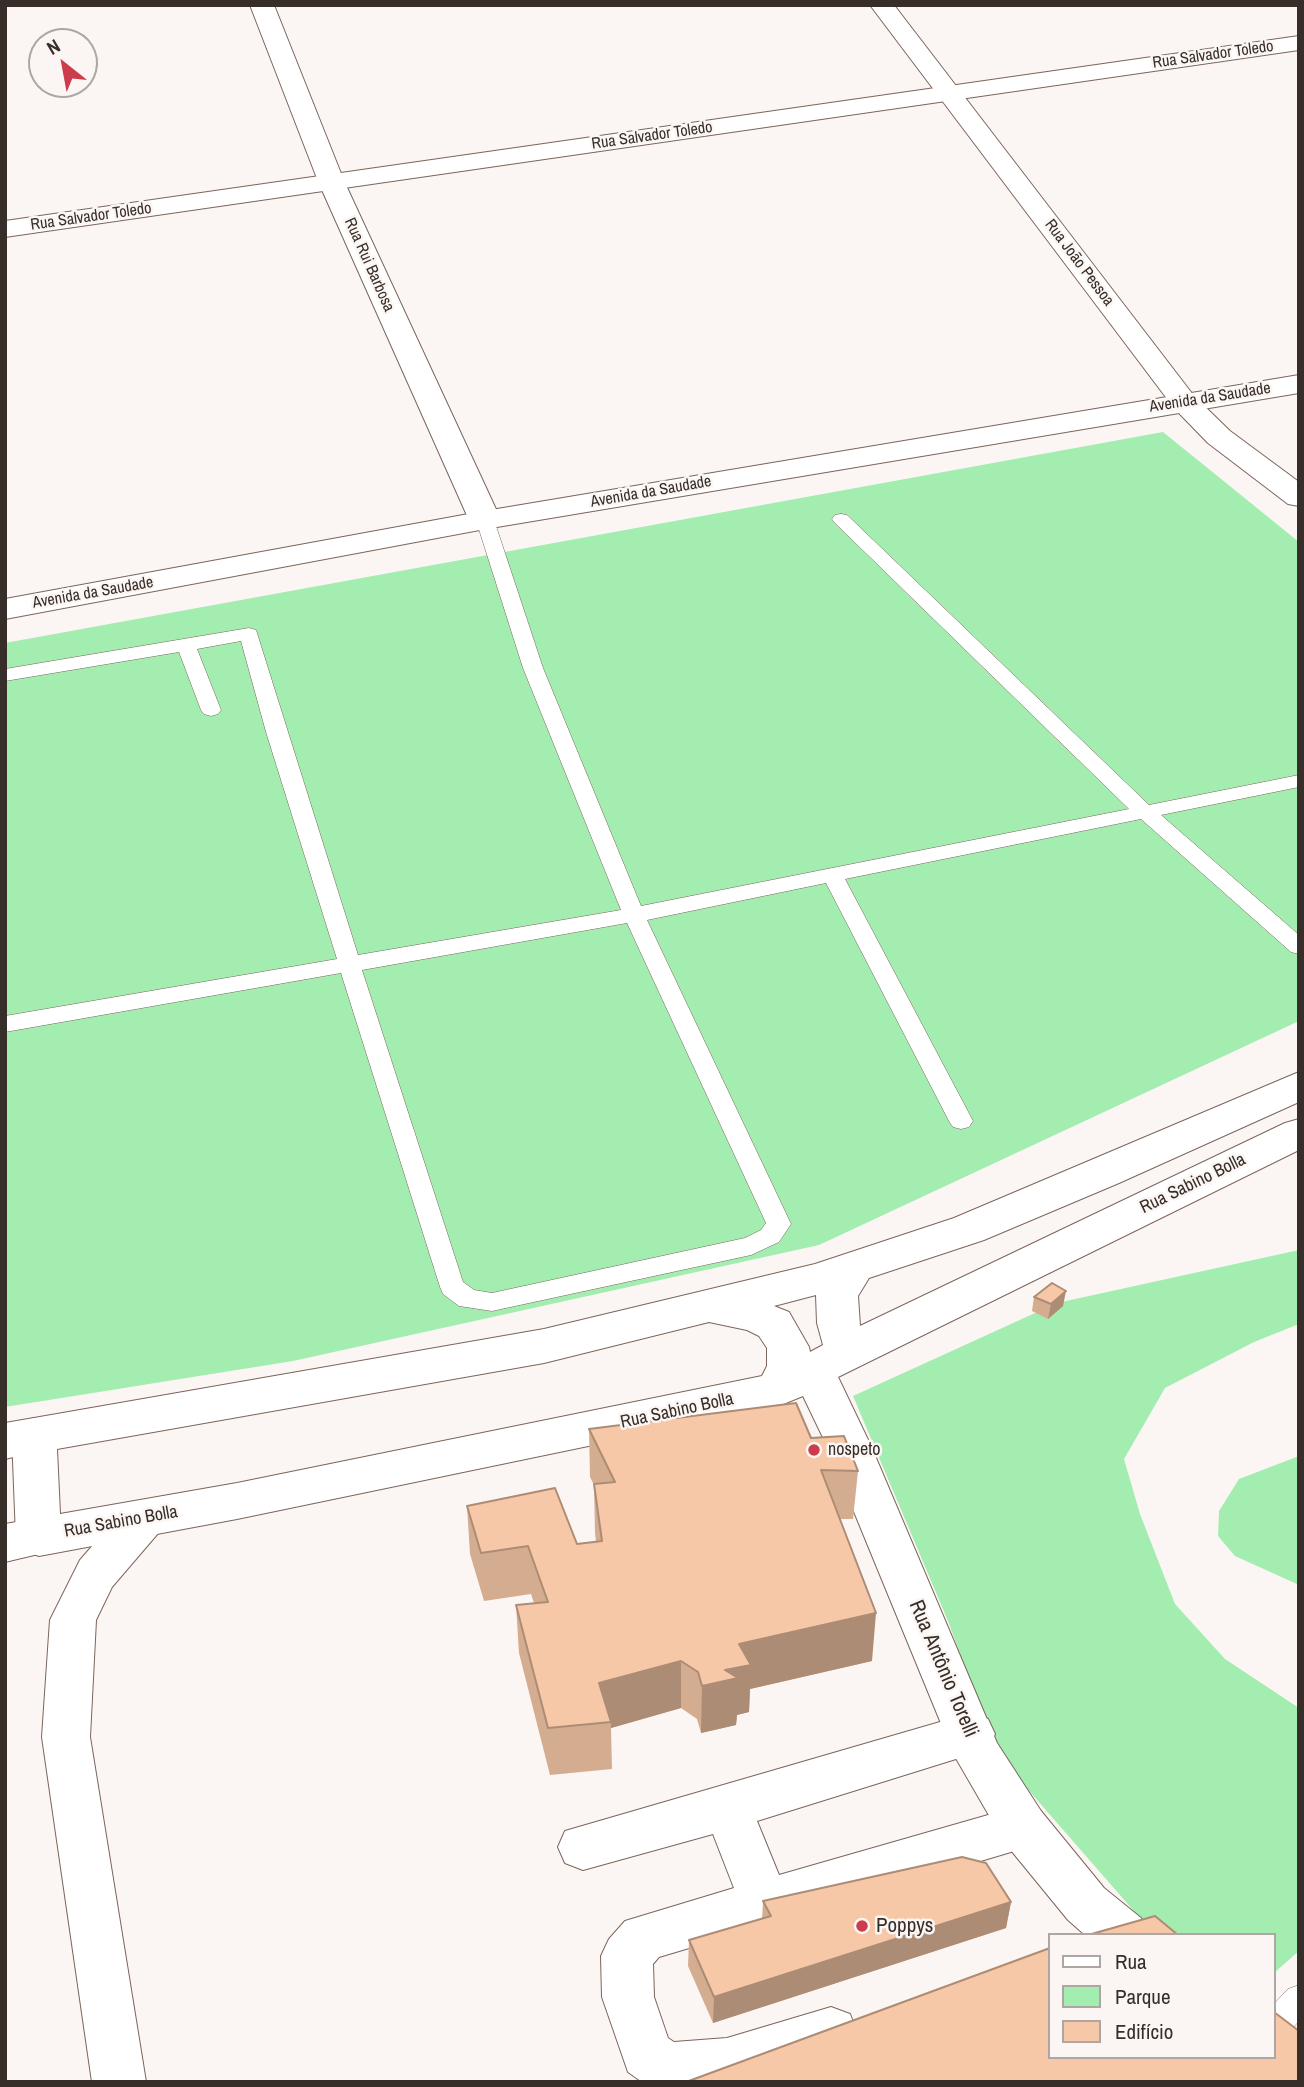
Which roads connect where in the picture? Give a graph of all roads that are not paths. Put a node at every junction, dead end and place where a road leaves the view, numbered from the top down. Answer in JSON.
{"nodes":[{"id":1,"x":262,"y":5,"type":"edge"},
{"id":2,"x":882,"y":5,"type":"edge"},
{"id":3,"x":1299,"y":43,"type":"edge"},
{"id":4,"x":951,"y":94,"type":"junction"},
{"id":5,"x":331,"y":181,"type":"junction"},
{"id":6,"x":5,"y":229,"type":"edge"},
{"id":7,"x":1299,"y":384,"type":"edge"},
{"id":8,"x":1184,"y":402,"type":"junction"},
{"id":9,"x":1299,"y":497,"type":"edge"},
{"id":10,"x":841,"y":519,"type":"dead end"},
{"id":11,"x":485,"y":520,"type":"junction"},
{"id":12,"x":5,"y":609,"type":"edge"},
{"id":13,"x":187,"y":645,"type":"junction"},
{"id":14,"x":5,"y":675,"type":"edge"},
{"id":15,"x":211,"y":710,"type":"dead end"},
{"id":16,"x":1299,"y":781,"type":"edge"},
{"id":17,"x":1145,"y":811,"type":"junction"},
{"id":18,"x":832,"y":874,"type":"junction"},
{"id":19,"x":634,"y":915,"type":"junction"},
{"id":20,"x":1299,"y":947,"type":"edge"},
{"id":21,"x":350,"y":964,"type":"junction"},
{"id":22,"x":5,"y":1024,"type":"edge"},
{"id":23,"x":1299,"y":1086,"type":"edge"},
{"id":24,"x":961,"y":1121,"type":"dead end"},
{"id":25,"x":1299,"y":1133,"type":"edge"},
{"id":26,"x":854,"y":1268,"type":"junction"},
{"id":27,"x":707,"y":1306,"type":"junction"},
{"id":28,"x":812,"y":1371,"type":"junction"},
{"id":29,"x":20,"y":1438,"type":"edge"},
{"id":30,"x":144,"y":1518,"type":"junction"},
{"id":31,"x":22,"y":1539,"type":"edge"},
{"id":32,"x":971,"y":1734,"type":"junction"},
{"id":33,"x":727,"y":1808,"type":"junction"},
{"id":34,"x":1023,"y":1827,"type":"junction"},
{"id":35,"x":583,"y":1847,"type":"dead end"},
{"id":36,"x":765,"y":1902,"type":"junction"},
{"id":37,"x":1121,"y":1933,"type":"edge"},
{"id":38,"x":1299,"y":1999,"type":"edge"},
{"id":39,"x":869,"y":2020,"type":"edge"},
{"id":40,"x":1276,"y":2024,"type":"edge"},
{"id":41,"x":1276,"y":2048,"type":"edge"},
{"id":42,"x":1299,"y":2062,"type":"edge"},
{"id":43,"x":119,"y":2082,"type":"edge"}],
"edges":[{"from":1,"to":5,"type":"street","name":"Rua Rui Barbosa"},
{"from":2,"to":4,"type":"street","name":"Rua João Pessoa"},
{"from":3,"to":4,"type":"street","name":"Rua Salvador Toledo"},
{"from":4,"to":5,"type":"street","name":"Rua Salvador Toledo"},
{"from":4,"to":8,"type":"street","name":"Rua João Pessoa"},
{"from":5,"to":6,"type":"street","name":"Rua Salvador Toledo"},
{"from":5,"to":11,"type":"street","name":"Rua Rui Barbosa"},
{"from":7,"to":8,"type":"street","name":"Avenida da Saudade"},
{"from":8,"to":9,"type":"street","name":"Rua João Pessoa"},
{"from":8,"to":11,"type":"street","name":"Avenida da Saudade"},
{"from":10,"to":17,"type":"lane"},
{"from":11,"to":12,"type":"street","name":"Avenida da Saudade"},
{"from":11,"to":19,"type":"lane"},
{"from":13,"to":14,"type":"lane"},
{"from":13,"to":15,"type":"lane"},
{"from":13,"to":21,"type":"lane"},
{"from":16,"to":17,"type":"lane"},
{"from":17,"to":18,"type":"lane"},
{"from":17,"to":20,"type":"lane"},
{"from":18,"to":19,"type":"lane"},
{"from":18,"to":24,"type":"lane"},
{"from":19,"to":21,"type":"lane"},
{"from":19,"to":21,"type":"lane"},
{"from":21,"to":22,"type":"lane"},
{"from":23,"to":26,"type":"street"},
{"from":25,"to":28,"type":"street","name":"Rua Sabino Bolla"},
{"from":26,"to":27,"type":"street"},
{"from":26,"to":28,"type":"street","name":"Rua Antônio Torelli"},
{"from":27,"to":28,"type":"street"},
{"from":27,"to":29,"type":"street"},
{"from":28,"to":30,"type":"street","name":"Rua Sabino Bolla"},
{"from":28,"to":32,"type":"street","name":"Rua Antônio Torelli"},
{"from":29,"to":31,"type":"street"},
{"from":30,"to":31,"type":"street","name":"Rua Sabino Bolla"},
{"from":30,"to":43,"type":"street"},
{"from":32,"to":33,"type":"street"},
{"from":32,"to":34,"type":"street","name":"Rua Antônio Torelli"},
{"from":33,"to":35,"type":"street"},
{"from":33,"to":36,"type":"street"},
{"from":34,"to":36,"type":"street"},
{"from":34,"to":37,"type":"street","name":"Rua Antônio Torelli"},
{"from":36,"to":39,"type":"street"},
{"from":38,"to":40,"type":"lane"},
{"from":41,"to":42,"type":"street"}]}
